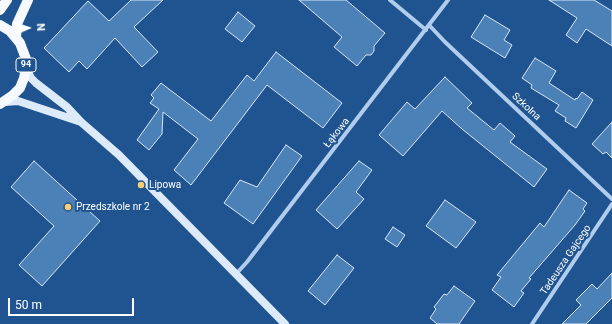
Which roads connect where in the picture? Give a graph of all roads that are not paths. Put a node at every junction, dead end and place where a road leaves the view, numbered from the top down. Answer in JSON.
{"nodes":[{"id":1,"x":7,"y":0,"type":"edge"},
{"id":2,"x":28,"y":0,"type":"edge"},
{"id":3,"x":390,"y":0,"type":"edge"},
{"id":4,"x":448,"y":0,"type":"edge"},
{"id":5,"x":0,"y":10,"type":"edge"},
{"id":6,"x":0,"y":25,"type":"edge"},
{"id":7,"x":429,"y":25,"type":"junction"},
{"id":8,"x":426,"y":30,"type":"junction"},
{"id":9,"x":16,"y":37,"type":"junction"},
{"id":10,"x":26,"y":68,"type":"junction"},
{"id":11,"x":3,"y":103,"type":"edge"},
{"id":12,"x":81,"y":122,"type":"junction"},
{"id":13,"x":612,"y":199,"type":"edge"},
{"id":14,"x":612,"y":204,"type":"edge"},
{"id":15,"x":236,"y":274,"type":"junction"},
{"id":16,"x":285,"y":324,"type":"edge"},
{"id":17,"x":532,"y":324,"type":"edge"}],
"edges":[{"from":1,"to":5,"type":"main road"},
{"from":2,"to":9,"type":"main road"},
{"from":3,"to":8,"type":"street"},
{"from":4,"to":7,"type":"street","name":"Łąkowa"},
{"from":6,"to":9,"type":"main road","number":"94"},
{"from":7,"to":8,"type":"street","name":"Łąkowa"},
{"from":7,"to":13,"type":"street","name":"Szkolna"},
{"from":8,"to":15,"type":"street","name":"Łąkowa"},
{"from":9,"to":10,"type":"main road","number":"94"},
{"from":10,"to":11,"type":"main road","number":"94"},
{"from":10,"to":12,"type":"street"},
{"from":11,"to":12,"type":"street"},
{"from":12,"to":15,"type":"street"},
{"from":14,"to":17,"type":"street","name":"Tadeusza Gajcego"},
{"from":15,"to":16,"type":"street"}]}
